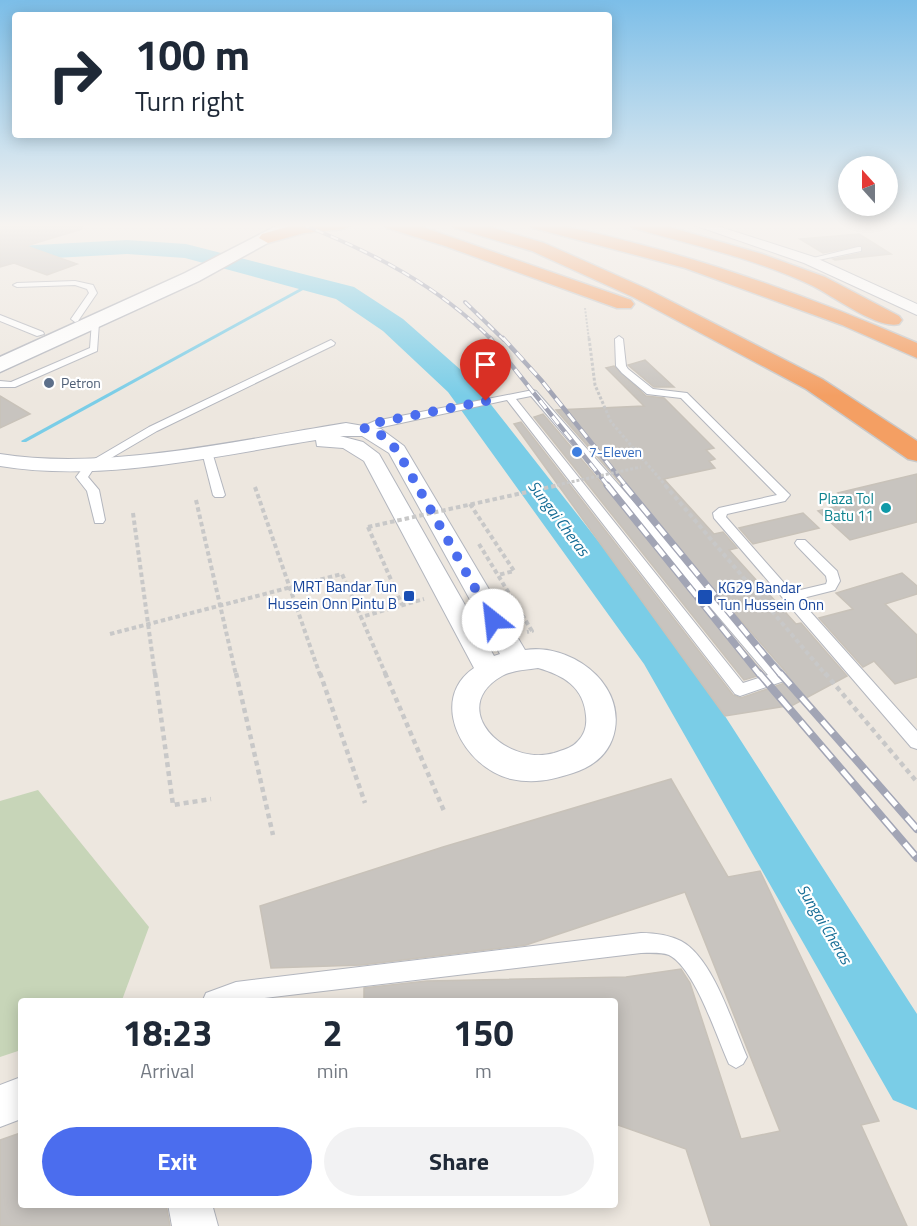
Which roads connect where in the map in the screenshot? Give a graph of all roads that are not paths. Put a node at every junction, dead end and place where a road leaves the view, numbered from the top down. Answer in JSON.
{"nodes":[{"id":1,"x":164,"y":281,"type":"edge"},
{"id":2,"x":553,"y":281,"type":"edge"},
{"id":3,"x":616,"y":281,"type":"edge"},
{"id":4,"x":739,"y":281,"type":"edge"},
{"id":5,"x":818,"y":281,"type":"edge"},
{"id":6,"x":855,"y":281,"type":"edge"},
{"id":7,"x":17,"y":285,"type":"dead end"},
{"id":8,"x":917,"y":310,"type":"edge"},
{"id":9,"x":0,"y":318,"type":"edge"},
{"id":10,"x":85,"y":321,"type":"junction"},
{"id":11,"x":715,"y":332,"type":"junction"},
{"id":12,"x":40,"y":334,"type":"junction"},
{"id":13,"x":917,"y":334,"type":"edge"},
{"id":14,"x":619,"y":339,"type":"dead end"},
{"id":15,"x":331,"y":343,"type":"dead end"},
{"id":16,"x":0,"y":351,"type":"edge"},
{"id":17,"x":917,"y":351,"type":"edge"},
{"id":18,"x":0,"y":365,"type":"edge"},
{"id":19,"x":0,"y":384,"type":"edge"},
{"id":20,"x":509,"y":398,"type":"junction"},
{"id":21,"x":364,"y":428,"type":"junction"},
{"id":22,"x":917,"y":453,"type":"edge"},
{"id":23,"x":208,"y":457,"type":"junction"},
{"id":24,"x":0,"y":460,"type":"edge"},
{"id":25,"x":86,"y":471,"type":"junction"},
{"id":26,"x":0,"y":472,"type":"edge"},
{"id":27,"x":219,"y":495,"type":"dead end"},
{"id":28,"x":99,"y":520,"type":"dead end"},
{"id":29,"x":801,"y":543,"type":"dead end"},
{"id":30,"x":790,"y":597,"type":"junction"},
{"id":31,"x":516,"y":659,"type":"junction"},
{"id":32,"x":488,"y":669,"type":"junction"},
{"id":33,"x":915,"y":737,"type":"edge"},
{"id":34,"x":219,"y":998,"type":"edge"},
{"id":35,"x":736,"y":1057,"type":"dead end"},
{"id":36,"x":18,"y":1099,"type":"edge"},
{"id":37,"x":0,"y":1106,"type":"edge"},
{"id":38,"x":191,"y":1208,"type":"edge"},
{"id":39,"x":195,"y":1226,"type":"edge"}],
"edges":[{"from":1,"to":10,"type":"main road"},
{"from":2,"to":11,"type":"highway"},
{"from":3,"to":11,"type":"highway"},
{"from":4,"to":17,"type":"highway"},
{"from":5,"to":13,"type":"highway"},
{"from":6,"to":8,"type":"street"},
{"from":7,"to":10,"type":"lane"},
{"from":9,"to":12,"type":"lane"},
{"from":10,"to":12,"type":"main road"},
{"from":10,"to":18,"type":"main road"},
{"from":10,"to":19,"type":"lane"},
{"from":11,"to":22,"type":"highway"},
{"from":12,"to":16,"type":"main road"},
{"from":14,"to":30,"type":"lane"},
{"from":15,"to":25,"type":"lane"},
{"from":20,"to":20,"type":"lane"},
{"from":20,"to":21,"type":"lane"},
{"from":21,"to":23,"type":"street"},
{"from":21,"to":31,"type":"street"},
{"from":23,"to":25,"type":"street"},
{"from":23,"to":27,"type":"lane"},
{"from":23,"to":32,"type":"street"},
{"from":24,"to":25,"type":"street"},
{"from":25,"to":26,"type":"street"},
{"from":25,"to":28,"type":"lane"},
{"from":29,"to":30,"type":"lane"},
{"from":30,"to":33,"type":"lane"},
{"from":31,"to":32,"type":"street"},
{"from":31,"to":32,"type":"street"},
{"from":34,"to":35,"type":"lane"},
{"from":36,"to":37,"type":"street"},
{"from":38,"to":39,"type":"street"}]}
